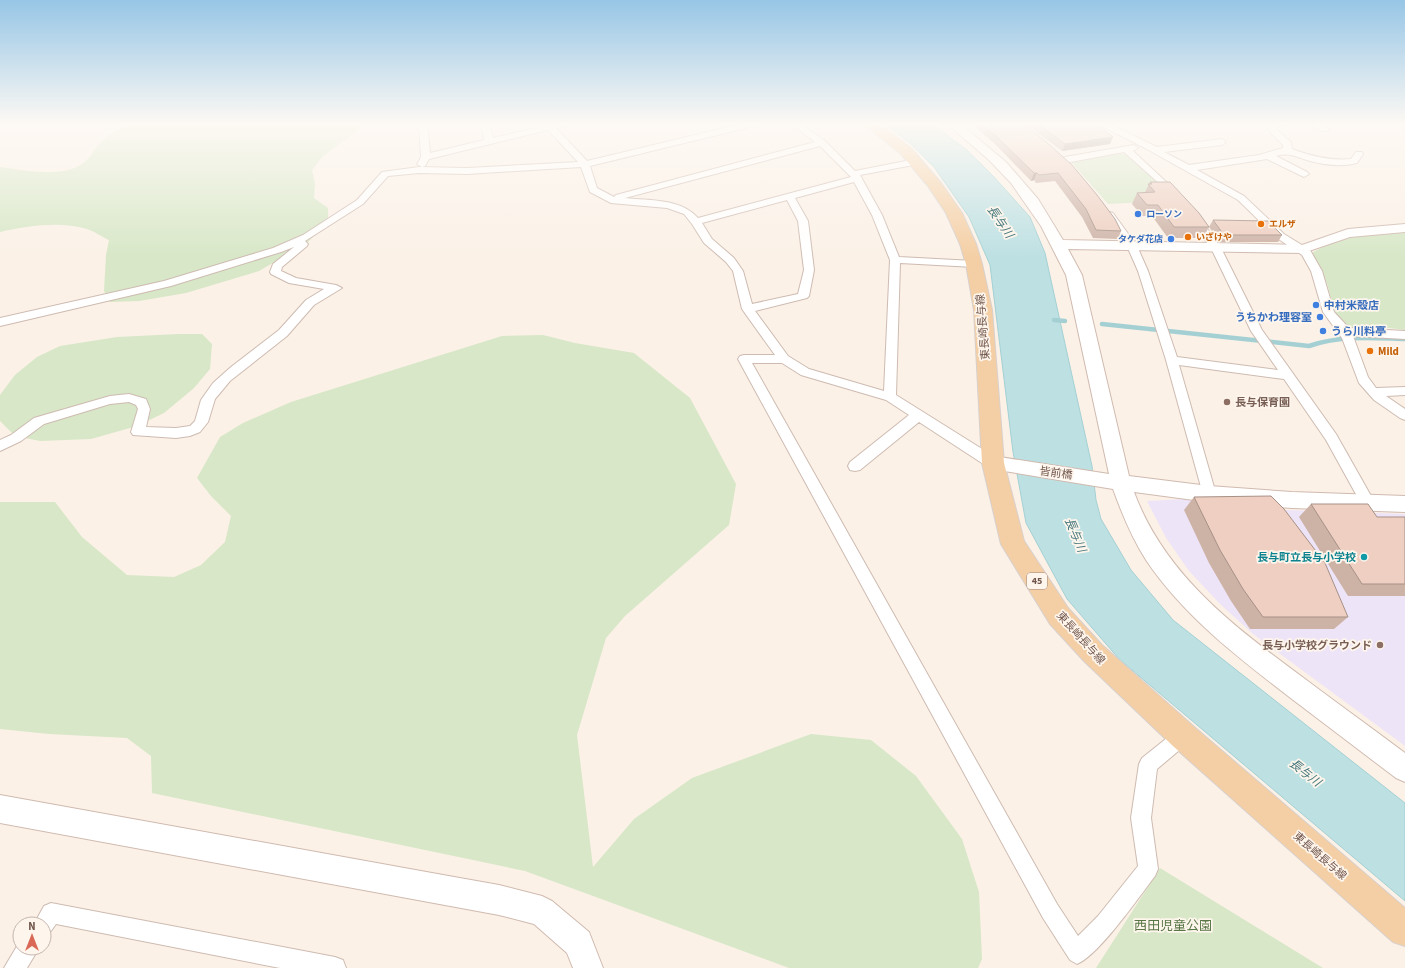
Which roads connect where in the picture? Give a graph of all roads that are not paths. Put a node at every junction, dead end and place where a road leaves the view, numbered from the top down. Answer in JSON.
{"nodes":[{"id":1,"x":503,"y":168,"type":"edge"},
{"id":2,"x":586,"y":168,"type":"edge"},
{"id":3,"x":729,"y":168,"type":"edge"},
{"id":4,"x":847,"y":168,"type":"edge"},
{"id":5,"x":889,"y":168,"type":"edge"},
{"id":6,"x":921,"y":168,"type":"edge"},
{"id":7,"x":1005,"y":168,"type":"edge"},
{"id":8,"x":1071,"y":168,"type":"edge"},
{"id":9,"x":1147,"y":168,"type":"edge"},
{"id":10,"x":1188,"y":168,"type":"edge"},
{"id":11,"x":1293,"y":168,"type":"edge"},
{"id":12,"x":419,"y":170,"type":"joint"},
{"id":13,"x":1074,"y":171,"type":"edge"},
{"id":14,"x":1304,"y":174,"type":"dead end"},
{"id":15,"x":855,"y":176,"type":"junction"},
{"id":16,"x":790,"y":197,"type":"junction"},
{"id":17,"x":611,"y":200,"type":"junction"},
{"id":18,"x":1102,"y":205,"type":"edge"},
{"id":19,"x":696,"y":222,"type":"junction"},
{"id":20,"x":326,"y":224,"type":"junction"},
{"id":21,"x":1405,"y":228,"type":"edge"},
{"id":22,"x":1060,"y":244,"type":"junction"},
{"id":23,"x":1132,"y":246,"type":"junction"},
{"id":24,"x":1216,"y":248,"type":"junction"},
{"id":25,"x":1304,"y":249,"type":"junction"},
{"id":26,"x":895,"y":260,"type":"junction"},
{"id":27,"x":974,"y":264,"type":"junction"},
{"id":28,"x":748,"y":309,"type":"junction"},
{"id":29,"x":0,"y":322,"type":"edge"},
{"id":30,"x":1405,"y":335,"type":"edge"},
{"id":31,"x":1347,"y":337,"type":"junction"},
{"id":32,"x":784,"y":359,"type":"junction"},
{"id":33,"x":1172,"y":360,"type":"junction"},
{"id":34,"x":1288,"y":375,"type":"junction"},
{"id":35,"x":1405,"y":391,"type":"edge"},
{"id":36,"x":1373,"y":392,"type":"junction"},
{"id":37,"x":890,"y":397,"type":"junction"},
{"id":38,"x":1403,"y":412,"type":"edge"},
{"id":39,"x":918,"y":415,"type":"junction"},
{"id":40,"x":0,"y":446,"type":"edge"},
{"id":41,"x":998,"y":465,"type":"junction"},
{"id":42,"x":855,"y":466,"type":"dead end"},
{"id":43,"x":1115,"y":482,"type":"junction"},
{"id":44,"x":1209,"y":494,"type":"junction"},
{"id":45,"x":1368,"y":503,"type":"junction"},
{"id":46,"x":1405,"y":504,"type":"edge"},
{"id":47,"x":1183,"y":736,"type":"junction"},
{"id":48,"x":1405,"y":769,"type":"edge"},
{"id":49,"x":0,"y":809,"type":"edge"},
{"id":50,"x":49,"y":916,"type":"edge"},
{"id":51,"x":1405,"y":930,"type":"edge"},
{"id":52,"x":23,"y":956,"type":"edge"},
{"id":53,"x":15,"y":968,"type":"edge"},
{"id":54,"x":335,"y":968,"type":"edge"},
{"id":55,"x":588,"y":968,"type":"edge"}],
"edges":[{"from":1,"to":12,"type":"street"},
{"from":2,"to":17,"type":"street"},
{"from":3,"to":17,"type":"street"},
{"from":4,"to":15,"type":"street"},
{"from":5,"to":15,"type":"street"},
{"from":6,"to":27,"type":"main road","name":"東長崎長与線","number":"45"},
{"from":7,"to":22,"type":"street"},
{"from":8,"to":13,"type":"street"},
{"from":9,"to":24,"type":"street"},
{"from":10,"to":25,"type":"street"},
{"from":11,"to":14,"type":"street"},
{"from":12,"to":20,"type":"street"},
{"from":15,"to":16,"type":"street"},
{"from":15,"to":26,"type":"street"},
{"from":16,"to":19,"type":"street"},
{"from":16,"to":28,"type":"street"},
{"from":17,"to":19,"type":"street"},
{"from":18,"to":23,"type":"street"},
{"from":19,"to":28,"type":"street"},
{"from":20,"to":29,"type":"street"},
{"from":20,"to":40,"type":"street"},
{"from":21,"to":25,"type":"street"},
{"from":22,"to":23,"type":"street"},
{"from":22,"to":43,"type":"street"},
{"from":23,"to":24,"type":"street"},
{"from":23,"to":33,"type":"street"},
{"from":24,"to":25,"type":"street"},
{"from":24,"to":34,"type":"street"},
{"from":25,"to":31,"type":"street"},
{"from":26,"to":27,"type":"street"},
{"from":26,"to":37,"type":"street"},
{"from":27,"to":41,"type":"main road","name":"東長崎長与線","number":"45"},
{"from":28,"to":32,"type":"street"},
{"from":30,"to":31,"type":"street"},
{"from":31,"to":36,"type":"street"},
{"from":32,"to":37,"type":"street"},
{"from":32,"to":47,"type":"street"},
{"from":33,"to":34,"type":"street"},
{"from":33,"to":44,"type":"street"},
{"from":34,"to":45,"type":"street"},
{"from":35,"to":36,"type":"street"},
{"from":36,"to":38,"type":"street"},
{"from":37,"to":39,"type":"street"},
{"from":39,"to":41,"type":"street"},
{"from":39,"to":42,"type":"street"},
{"from":41,"to":43,"type":"street","name":"皆前橋"},
{"from":41,"to":47,"type":"main road","name":"東長崎長与線","number":"45"},
{"from":43,"to":44,"type":"street","name":"皆前橋"},
{"from":43,"to":48,"type":"street"},
{"from":44,"to":45,"type":"street","name":"皆前橋"},
{"from":45,"to":46,"type":"street","name":"皆前橋"},
{"from":47,"to":51,"type":"main road","name":"東長崎長与線","number":"45"},
{"from":49,"to":55,"type":"street"},
{"from":50,"to":54,"type":"street"},
{"from":52,"to":53,"type":"street"}]}
